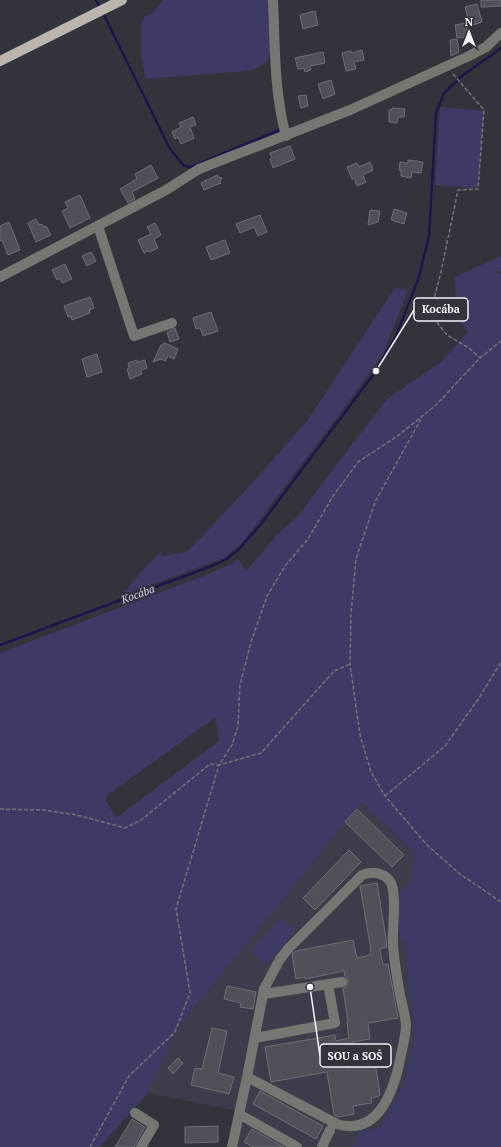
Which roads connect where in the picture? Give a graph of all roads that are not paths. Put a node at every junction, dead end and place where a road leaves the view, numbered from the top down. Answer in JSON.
{"nodes":[{"id":1,"x":122,"y":0,"type":"edge"},
{"id":2,"x":273,"y":0,"type":"edge"},
{"id":3,"x":501,"y":33,"type":"edge"},
{"id":4,"x":0,"y":61,"type":"edge"},
{"id":5,"x":286,"y":136,"type":"junction"},
{"id":6,"x":98,"y":226,"type":"junction"},
{"id":7,"x":0,"y":277,"type":"edge"},
{"id":8,"x":172,"y":323,"type":"dead end"},
{"id":9,"x":342,"y":982,"type":"dead end"},
{"id":10,"x":328,"y":984,"type":"junction"},
{"id":11,"x":264,"y":994,"type":"junction"},
{"id":12,"x":255,"y":1038,"type":"junction"},
{"id":13,"x":247,"y":1077,"type":"junction"},
{"id":14,"x":135,"y":1113,"type":"dead end"},
{"id":15,"x":239,"y":1114,"type":"junction"},
{"id":16,"x":330,"y":1130,"type":"dead end"},
{"id":17,"x":141,"y":1147,"type":"edge"},
{"id":18,"x":232,"y":1147,"type":"edge"},
{"id":19,"x":297,"y":1147,"type":"edge"},
{"id":20,"x":322,"y":1147,"type":"edge"}],
"edges":[{"from":1,"to":4,"type":"main road"},
{"from":2,"to":5,"type":"street"},
{"from":3,"to":5,"type":"street"},
{"from":5,"to":6,"type":"street"},
{"from":6,"to":7,"type":"street"},
{"from":6,"to":8,"type":"street"},
{"from":9,"to":10,"type":"street"},
{"from":10,"to":11,"type":"street"},
{"from":10,"to":12,"type":"street"},
{"from":11,"to":12,"type":"street"},
{"from":11,"to":13,"type":"street"},
{"from":12,"to":13,"type":"street"},
{"from":13,"to":15,"type":"street"},
{"from":14,"to":17,"type":"street"},
{"from":15,"to":18,"type":"street"},
{"from":15,"to":19,"type":"street"},
{"from":16,"to":20,"type":"street"}]}
